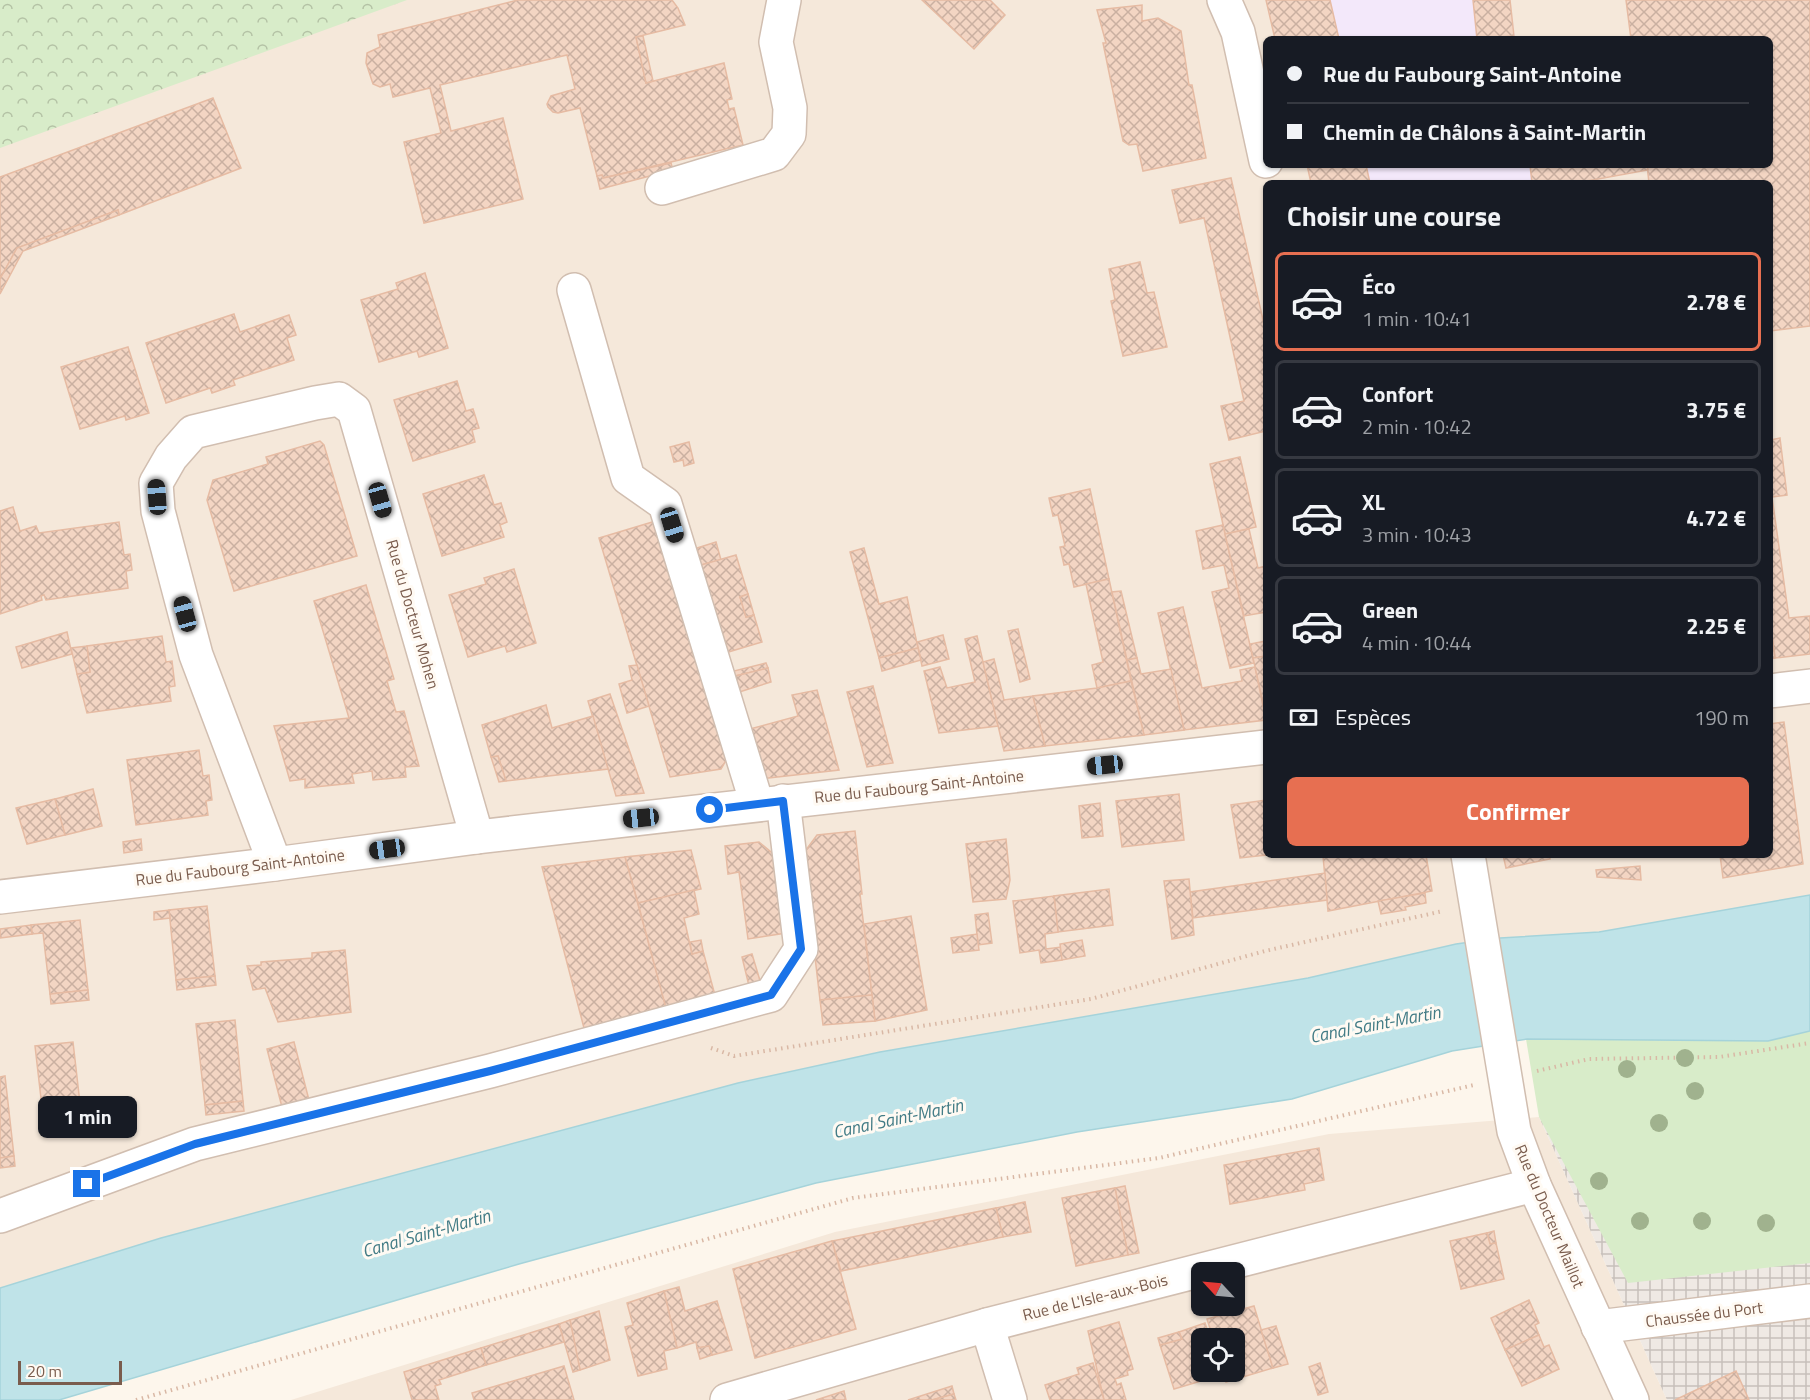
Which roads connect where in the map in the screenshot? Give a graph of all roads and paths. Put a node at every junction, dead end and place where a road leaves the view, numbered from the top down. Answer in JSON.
{"nodes":[{"id":1,"x":784,"y":0,"type":"edge"},
{"id":2,"x":1224,"y":0,"type":"edge"},
{"id":3,"x":1263,"y":149,"type":"edge"},
{"id":4,"x":662,"y":188,"type":"dead end"},
{"id":5,"x":574,"y":290,"type":"dead end"},
{"id":6,"x":1810,"y":686,"type":"edge"},
{"id":7,"x":1773,"y":691,"type":"edge"},
{"id":8,"x":1263,"y":747,"type":"edge"},
{"id":9,"x":770,"y":803,"type":"junction"},
{"id":10,"x":477,"y":837,"type":"junction"},
{"id":11,"x":1468,"y":858,"type":"edge"},
{"id":12,"x":275,"y":864,"type":"junction"},
{"id":13,"x":0,"y":897,"type":"edge"},
{"id":14,"x":1477,"y":910,"type":"junction"},
{"id":15,"x":684,"y":1019,"type":"junction"},
{"id":16,"x":1810,"y":1043,"type":"edge"},
{"id":17,"x":1504,"y":1070,"type":"junction"},
{"id":18,"x":1534,"y":1185,"type":"junction"},
{"id":19,"x":0,"y":1216,"type":"edge"},
{"id":20,"x":1810,"y":1301,"type":"edge"},
{"id":21,"x":987,"y":1325,"type":"junction"},
{"id":22,"x":1598,"y":1327,"type":"junction"},
{"id":23,"x":136,"y":1400,"type":"edge"},
{"id":24,"x":727,"y":1400,"type":"edge"},
{"id":25,"x":1010,"y":1400,"type":"edge"},
{"id":26,"x":1632,"y":1400,"type":"edge"}],
"edges":[{"from":1,"to":4,"type":"street"},
{"from":2,"to":3,"type":"street"},
{"from":5,"to":9,"type":"street"},
{"from":6,"to":7,"type":"street"},
{"from":8,"to":9,"type":"street","name":"Rue du Faubourg Saint-Antoine"},
{"from":9,"to":10,"type":"street","name":"Rue du Faubourg Saint-Antoine"},
{"from":9,"to":15,"type":"street"},
{"from":10,"to":12,"type":"street","name":"Rue du Faubourg Saint-Antoine"},
{"from":10,"to":12,"type":"street","name":"Rue du Docteur Mohen"},
{"from":11,"to":14,"type":"street"},
{"from":12,"to":13,"type":"street","name":"Rue du Faubourg Saint-Antoine"},
{"from":14,"to":15,"type":"path"},
{"from":14,"to":17,"type":"street","name":"Rue du Docteur Maillot"},
{"from":15,"to":19,"type":"street"},
{"from":16,"to":17,"type":"path"},
{"from":17,"to":18,"type":"street","name":"Rue du Docteur Maillot"},
{"from":17,"to":23,"type":"path"},
{"from":18,"to":21,"type":"street","name":"Rue de L'Isle-aux-Bois"},
{"from":18,"to":22,"type":"street","name":"Rue du Docteur Maillot"},
{"from":20,"to":22,"type":"street","name":"Chaussée du Port"},
{"from":21,"to":24,"type":"street","name":"Rue de L'Isle-aux-Bois"},
{"from":21,"to":25,"type":"street"},
{"from":22,"to":26,"type":"street","name":"Rue du Docteur Maillot"}]}
